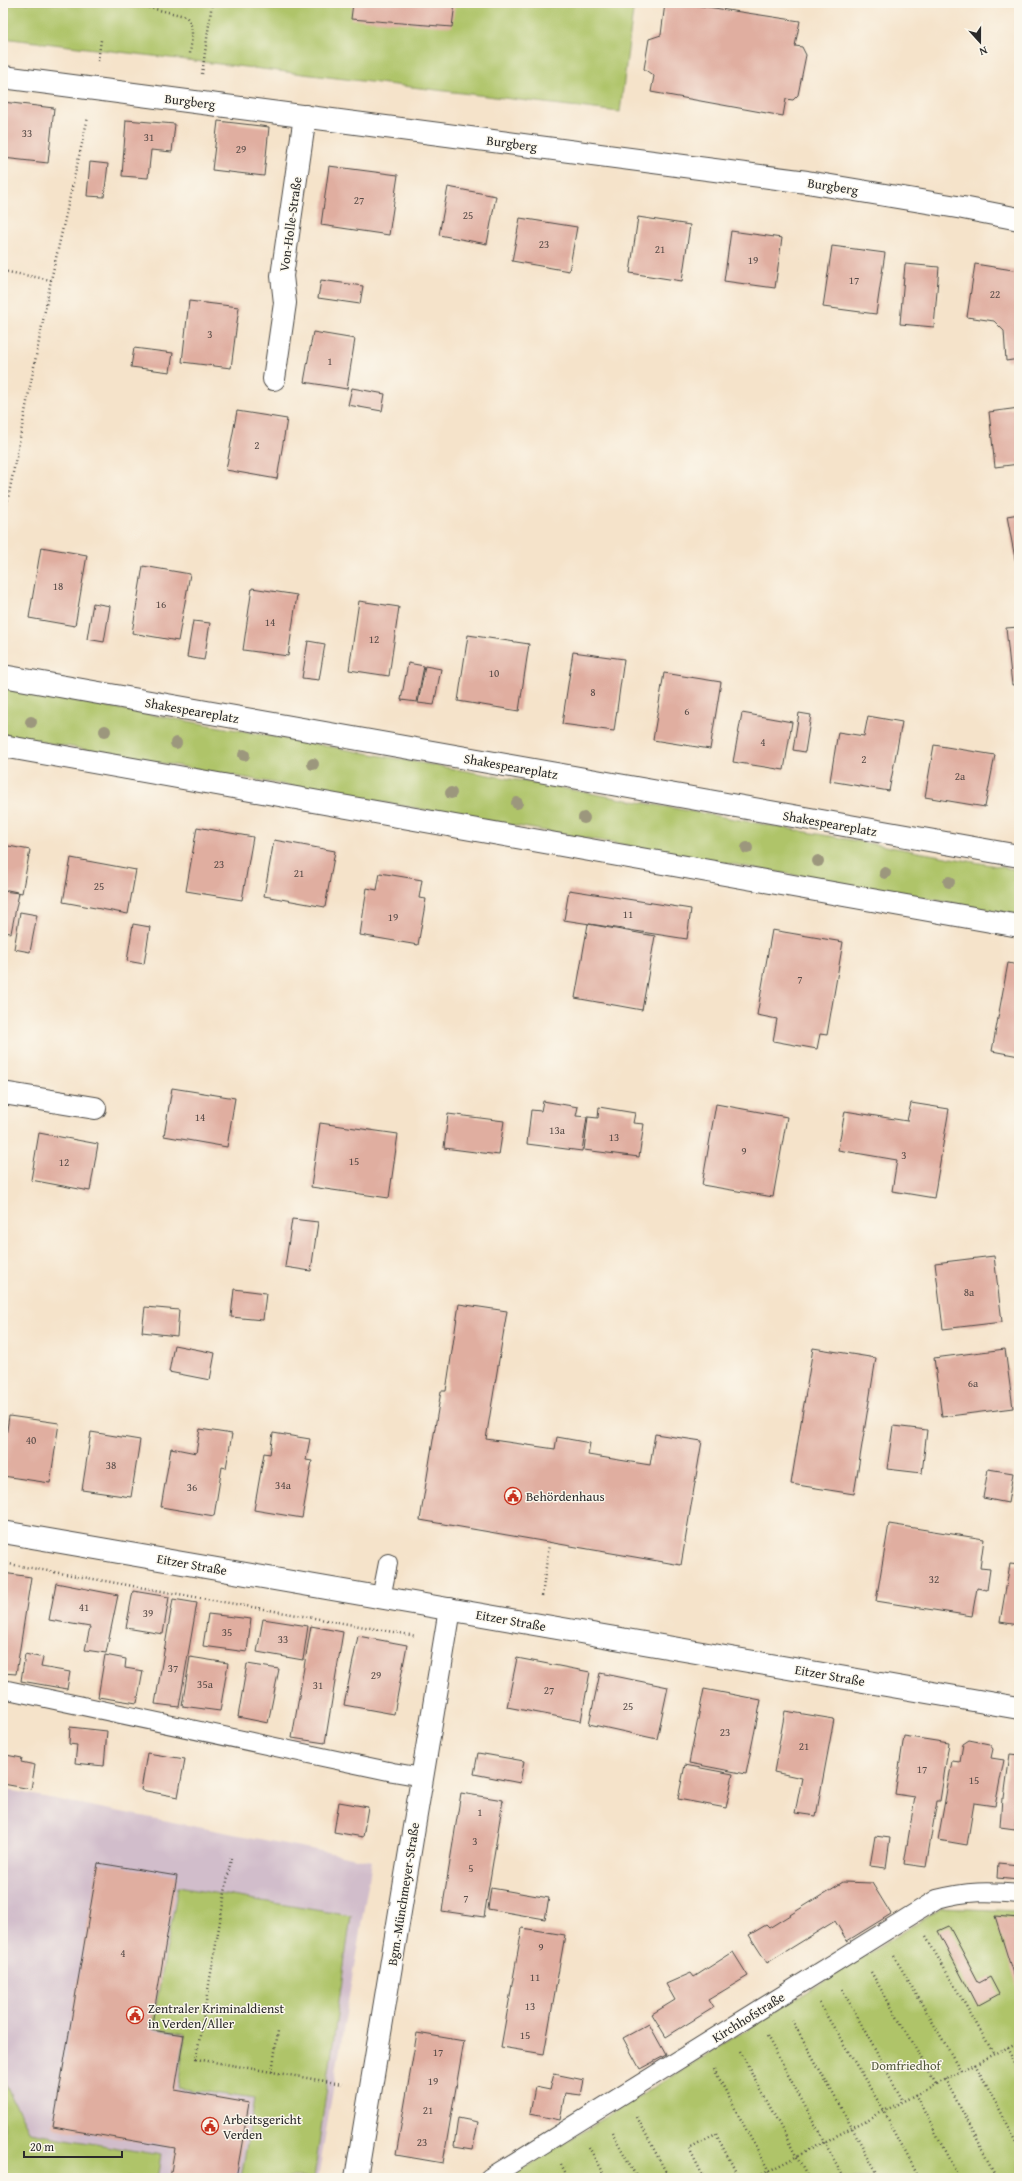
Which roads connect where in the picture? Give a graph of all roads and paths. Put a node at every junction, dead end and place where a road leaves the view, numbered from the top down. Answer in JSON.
{"nodes":[{"id":1,"x":129,"y":3,"type":"edge"},
{"id":2,"x":212,"y":3,"type":"edge"},
{"id":3,"x":190,"y":54,"type":"dead end"},
{"id":4,"x":204,"y":56,"type":"dead end"},
{"id":5,"x":3,"y":77,"type":"edge"},
{"id":6,"x":94,"y":89,"type":"junction"},
{"id":7,"x":305,"y":116,"type":"junction"},
{"id":8,"x":1019,"y":220,"type":"edge"},
{"id":9,"x":3,"y":272,"type":"edge"},
{"id":10,"x":51,"y":280,"type":"junction"},
{"id":11,"x":274,"y":380,"type":"dead end"},
{"id":12,"x":3,"y":524,"type":"edge"},
{"id":13,"x":3,"y":676,"type":"edge"},
{"id":14,"x":3,"y":746,"type":"edge"},
{"id":15,"x":1019,"y":856,"type":"edge"},
{"id":16,"x":1019,"y":926,"type":"edge"},
{"id":17,"x":3,"y":1093,"type":"edge"},
{"id":18,"x":95,"y":1108,"type":"dead end"},
{"id":19,"x":3,"y":1532,"type":"edge"},
{"id":20,"x":549,"y":1545,"type":"dead end"},
{"id":21,"x":3,"y":1563,"type":"edge"},
{"id":22,"x":388,"y":1563,"type":"dead end"},
{"id":23,"x":542,"y":1596,"type":"dead end"},
{"id":24,"x":382,"y":1598,"type":"junction"},
{"id":25,"x":450,"y":1610,"type":"junction"},
{"id":26,"x":422,"y":1638,"type":"dead end"},
{"id":27,"x":3,"y":1689,"type":"edge"},
{"id":28,"x":1019,"y":1708,"type":"edge"},
{"id":29,"x":422,"y":1777,"type":"junction"},
{"id":30,"x":231,"y":1858,"type":"dead end"},
{"id":31,"x":1019,"y":1894,"type":"edge"},
{"id":32,"x":922,"y":1930,"type":"dead end"},
{"id":33,"x":890,"y":1949,"type":"dead end"},
{"id":34,"x":870,"y":1971,"type":"dead end"},
{"id":35,"x":838,"y":1982,"type":"dead end"},
{"id":36,"x":815,"y":1996,"type":"dead end"},
{"id":37,"x":788,"y":2013,"type":"dead end"},
{"id":38,"x":278,"y":2031,"type":"dead end"},
{"id":39,"x":766,"y":2035,"type":"dead end"},
{"id":40,"x":1019,"y":2040,"type":"edge"},
{"id":41,"x":737,"y":2045,"type":"dead end"},
{"id":42,"x":1006,"y":2047,"type":"junction"},
{"id":43,"x":994,"y":2054,"type":"junction"},
{"id":44,"x":975,"y":2063,"type":"junction"},
{"id":45,"x":714,"y":2068,"type":"dead end"},
{"id":46,"x":1019,"y":2070,"type":"edge"},
{"id":47,"x":961,"y":2071,"type":"junction"},
{"id":48,"x":272,"y":2072,"type":"junction"},
{"id":49,"x":945,"y":2079,"type":"junction"},
{"id":50,"x":936,"y":2084,"type":"junction"},
{"id":51,"x":370,"y":2089,"type":"junction"},
{"id":52,"x":915,"y":2094,"type":"junction"},
{"id":53,"x":903,"y":2101,"type":"junction"},
{"id":54,"x":884,"y":2111,"type":"junction"},
{"id":55,"x":637,"y":2116,"type":"dead end"},
{"id":56,"x":608,"y":2125,"type":"dead end"},
{"id":57,"x":853,"y":2127,"type":"junction"},
{"id":58,"x":825,"y":2142,"type":"junction"},
{"id":59,"x":588,"y":2146,"type":"dead end"},
{"id":60,"x":1019,"y":2146,"type":"edge"},
{"id":61,"x":796,"y":2156,"type":"junction"},
{"id":62,"x":557,"y":2157,"type":"dead end"},
{"id":63,"x":768,"y":2171,"type":"junction"},
{"id":64,"x":356,"y":2178,"type":"edge"},
{"id":65,"x":489,"y":2178,"type":"edge"},
{"id":66,"x":568,"y":2178,"type":"edge"},
{"id":67,"x":605,"y":2178,"type":"edge"},
{"id":68,"x":636,"y":2178,"type":"edge"},
{"id":69,"x":669,"y":2178,"type":"edge"},
{"id":70,"x":704,"y":2178,"type":"edge"},
{"id":71,"x":739,"y":2178,"type":"edge"},
{"id":72,"x":755,"y":2178,"type":"edge"},
{"id":73,"x":772,"y":2178,"type":"edge"},
{"id":74,"x":808,"y":2178,"type":"edge"},
{"id":75,"x":844,"y":2178,"type":"edge"},
{"id":76,"x":880,"y":2178,"type":"edge"},
{"id":77,"x":919,"y":2178,"type":"edge"},
{"id":78,"x":958,"y":2178,"type":"edge"},
{"id":79,"x":998,"y":2178,"type":"edge"}],
"edges":[{"from":1,"to":3,"type":"path"},
{"from":2,"to":4,"type":"path"},
{"from":5,"to":6,"type":"street","name":"Burgberg"},
{"from":6,"to":7,"type":"street","name":"Burgberg"},
{"from":6,"to":10,"type":"path"},
{"from":7,"to":8,"type":"street","name":"Burgberg"},
{"from":7,"to":11,"type":"street","name":"Von-Holle-Straße"},
{"from":9,"to":10,"type":"path"},
{"from":10,"to":12,"type":"path"},
{"from":13,"to":15,"type":"street","name":"Shakespeareplatz"},
{"from":14,"to":16,"type":"street"},
{"from":17,"to":18,"type":"street"},
{"from":19,"to":24,"type":"street","name":"Eitzer Straße"},
{"from":20,"to":23,"type":"path"},
{"from":21,"to":26,"type":"path"},
{"from":22,"to":24,"type":"lane"},
{"from":24,"to":25,"type":"street","name":"Eitzer Straße"},
{"from":25,"to":28,"type":"street","name":"Eitzer Straße"},
{"from":25,"to":29,"type":"street","name":"Bgm.-Münchmeyer-Straße"},
{"from":27,"to":29,"type":"lane"},
{"from":29,"to":51,"type":"street","name":"Bgm.-Münchmeyer-Straße"},
{"from":30,"to":48,"type":"path"},
{"from":31,"to":65,"type":"lane","name":"Kirchhofstraße"},
{"from":32,"to":43,"type":"path"},
{"from":33,"to":47,"type":"path"},
{"from":34,"to":50,"type":"path"},
{"from":35,"to":53,"type":"path"},
{"from":36,"to":54,"type":"path"},
{"from":37,"to":57,"type":"path"},
{"from":38,"to":48,"type":"path"},
{"from":39,"to":58,"type":"path"},
{"from":40,"to":42,"type":"path"},
{"from":41,"to":61,"type":"path"},
{"from":42,"to":43,"type":"path"},
{"from":42,"to":46,"type":"path"},
{"from":43,"to":44,"type":"path"},
{"from":44,"to":47,"type":"path"},
{"from":44,"to":60,"type":"path"},
{"from":45,"to":63,"type":"path"},
{"from":47,"to":49,"type":"path"},
{"from":48,"to":51,"type":"path"},
{"from":49,"to":50,"type":"path"},
{"from":49,"to":79,"type":"path"},
{"from":50,"to":52,"type":"path"},
{"from":51,"to":64,"type":"street","name":"Bgm.-Münchmeyer-Straße"},
{"from":52,"to":53,"type":"path"},
{"from":52,"to":78,"type":"path"},
{"from":53,"to":54,"type":"path"},
{"from":54,"to":57,"type":"path"},
{"from":54,"to":77,"type":"path"},
{"from":55,"to":69,"type":"path"},
{"from":56,"to":68,"type":"path"},
{"from":57,"to":58,"type":"path"},
{"from":57,"to":76,"type":"path"},
{"from":58,"to":61,"type":"path"},
{"from":58,"to":75,"type":"path"},
{"from":59,"to":67,"type":"path"},
{"from":61,"to":63,"type":"path"},
{"from":61,"to":74,"type":"path"},
{"from":62,"to":66,"type":"path"},
{"from":63,"to":72,"type":"path"},
{"from":63,"to":73,"type":"path"},
{"from":70,"to":71,"type":"path"}]}
